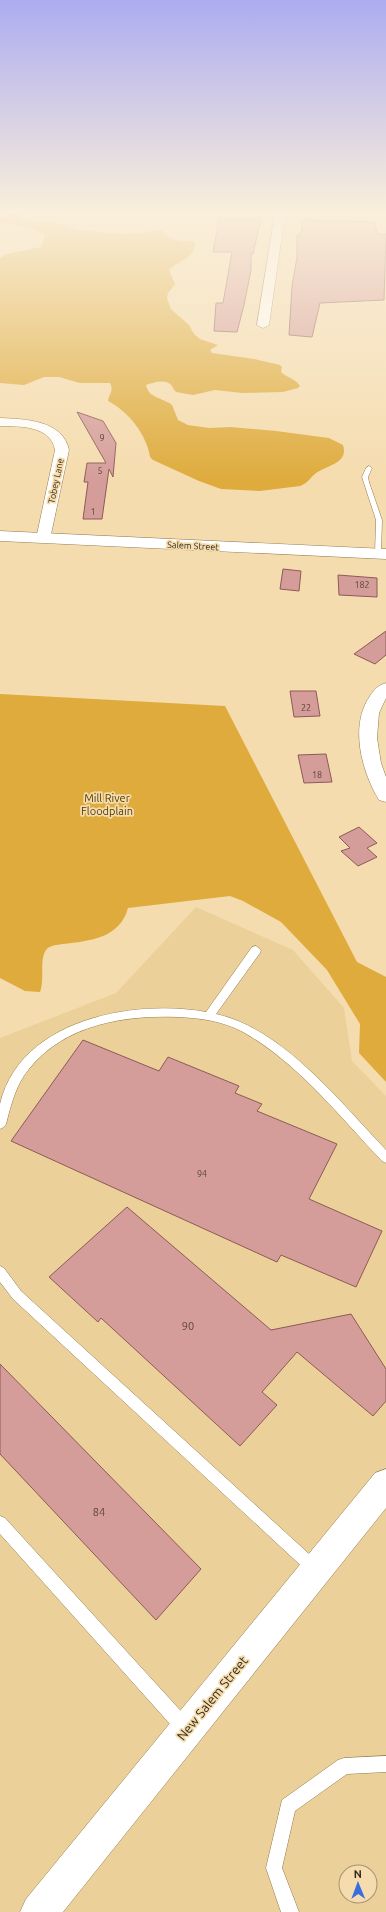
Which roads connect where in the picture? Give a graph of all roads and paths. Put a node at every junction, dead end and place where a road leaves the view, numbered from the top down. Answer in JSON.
{"nodes":[{"id":1,"x":267,"y":303,"type":"edge"},
{"id":2,"x":264,"y":326,"type":"dead end"},
{"id":3,"x":0,"y":422,"type":"edge"},
{"id":4,"x":369,"y":468,"type":"dead end"},
{"id":5,"x":0,"y":536,"type":"edge"},
{"id":6,"x":43,"y":539,"type":"junction"},
{"id":7,"x":382,"y":554,"type":"edge"},
{"id":8,"x":386,"y":688,"type":"edge"},
{"id":9,"x":386,"y":796,"type":"edge"},
{"id":10,"x":256,"y":950,"type":"dead end"},
{"id":11,"x":209,"y":1016,"type":"junction"},
{"id":12,"x":0,"y":1124,"type":"edge"},
{"id":13,"x":386,"y":1158,"type":"edge"},
{"id":14,"x":0,"y":1272,"type":"edge"},
{"id":15,"x":386,"y":1484,"type":"edge"},
{"id":16,"x":0,"y":1523,"type":"edge"},
{"id":17,"x":316,"y":1570,"type":"junction"},
{"id":18,"x":186,"y":1730,"type":"junction"},
{"id":19,"x":386,"y":1764,"type":"edge"},
{"id":20,"x":39,"y":1912,"type":"edge"},
{"id":21,"x":290,"y":1912,"type":"edge"}],
"edges":[{"from":1,"to":2,"type":"street"},
{"from":3,"to":6,"type":"street","name":"Tobey Lane"},
{"from":4,"to":7,"type":"lane"},
{"from":5,"to":6,"type":"main road","name":"Salem Street"},
{"from":6,"to":7,"type":"main road","name":"Salem Street"},
{"from":8,"to":9,"type":"street"},
{"from":10,"to":11,"type":"lane"},
{"from":11,"to":12,"type":"lane"},
{"from":11,"to":13,"type":"lane"},
{"from":14,"to":17,"type":"lane"},
{"from":15,"to":17,"type":"main road","name":"New Salem Street"},
{"from":16,"to":18,"type":"lane"},
{"from":17,"to":18,"type":"main road","name":"New Salem Street"},
{"from":18,"to":20,"type":"main road","name":"New Salem Street"},
{"from":19,"to":21,"type":"lane"}]}
